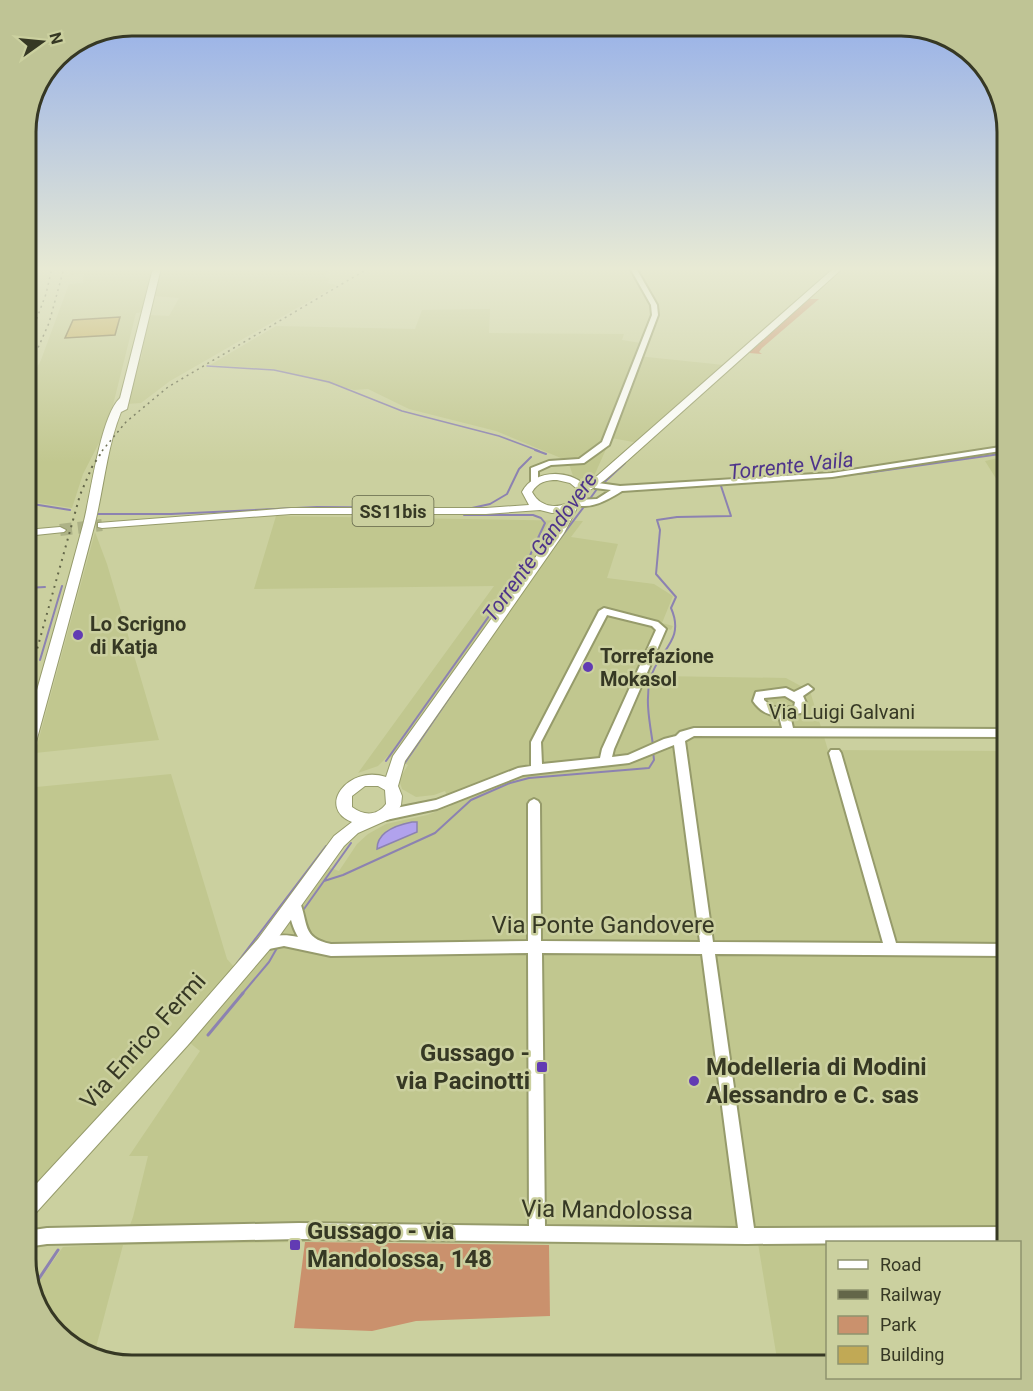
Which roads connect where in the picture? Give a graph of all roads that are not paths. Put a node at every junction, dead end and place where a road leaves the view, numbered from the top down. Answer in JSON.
{"nodes":[{"id":1,"x":140,"y":333,"type":"edge"},
{"id":2,"x":648,"y":333,"type":"edge"},
{"id":3,"x":765,"y":333,"type":"edge"},
{"id":4,"x":997,"y":450,"type":"edge"},
{"id":5,"x":544,"y":464,"type":"junction"},
{"id":6,"x":608,"y":472,"type":"junction"},
{"id":7,"x":552,"y":477,"type":"junction"},
{"id":8,"x":574,"y":481,"type":"junction"},
{"id":9,"x":534,"y":482,"type":"junction"},
{"id":10,"x":602,"y":487,"type":"dead end"},
{"id":11,"x":620,"y":489,"type":"junction"},
{"id":12,"x":527,"y":492,"type":"junction"},
{"id":13,"x":580,"y":499,"type":"junction"},
{"id":14,"x":545,"y":508,"type":"junction"},
{"id":15,"x":470,"y":511,"type":"junction"},
{"id":16,"x":102,"y":525,"type":"tunnel mouth"},
{"id":17,"x":60,"y":530,"type":"tunnel mouth"},
{"id":18,"x":36,"y":532,"type":"edge"},
{"id":19,"x":551,"y":543,"type":"junction"},
{"id":20,"x":808,"y":689,"type":"dead end"},
{"id":21,"x":795,"y":696,"type":"junction"},
{"id":22,"x":784,"y":712,"type":"junction"},
{"id":23,"x":36,"y":716,"type":"edge"},
{"id":24,"x":788,"y":731,"type":"junction"},
{"id":25,"x":997,"y":733,"type":"edge"},
{"id":26,"x":674,"y":741,"type":"junction"},
{"id":27,"x":835,"y":753,"type":"dead end"},
{"id":28,"x":398,"y":760,"type":"junction"},
{"id":29,"x":605,"y":762,"type":"junction"},
{"id":30,"x":537,"y":768,"type":"junction"},
{"id":31,"x":366,"y":779,"type":"junction"},
{"id":32,"x":393,"y":789,"type":"junction"},
{"id":33,"x":534,"y":804,"type":"dead end"},
{"id":34,"x":420,"y":807,"type":"junction"},
{"id":35,"x":345,"y":809,"type":"junction"},
{"id":36,"x":386,"y":815,"type":"junction"},
{"id":37,"x":367,"y":821,"type":"junction"},
{"id":38,"x":339,"y":841,"type":"junction"},
{"id":39,"x":295,"y":904,"type":"junction"},
{"id":40,"x":264,"y":944,"type":"junction"},
{"id":41,"x":315,"y":947,"type":"junction"},
{"id":42,"x":535,"y":947,"type":"junction"},
{"id":43,"x":709,"y":947,"type":"junction"},
{"id":44,"x":891,"y":950,"type":"junction"},
{"id":45,"x":997,"y":951,"type":"edge"},
{"id":46,"x":36,"y":1198,"type":"edge"},
{"id":47,"x":537,"y":1233,"type":"junction"},
{"id":48,"x":997,"y":1235,"type":"edge"},
{"id":49,"x":747,"y":1236,"type":"junction"},
{"id":50,"x":36,"y":1238,"type":"edge"}],
"edges":[{"from":1,"to":23,"type":"main road"},
{"from":2,"to":5,"type":"street"},
{"from":3,"to":6,"type":"main road"},
{"from":4,"to":11,"type":"street"},
{"from":5,"to":7,"type":"street"},
{"from":5,"to":9,"type":"street"},
{"from":6,"to":8,"type":"main road"},
{"from":6,"to":13,"type":"main road"},
{"from":7,"to":8,"type":"main road"},
{"from":7,"to":9,"type":"main road"},
{"from":8,"to":13,"type":"main road"},
{"from":9,"to":12,"type":"main road"},
{"from":10,"to":11,"type":"street"},
{"from":11,"to":13,"type":"street"},
{"from":12,"to":14,"type":"main road"},
{"from":12,"to":15,"type":"main road","number":"SS11bis"},
{"from":13,"to":14,"type":"main road"},
{"from":13,"to":19,"type":"main road"},
{"from":14,"to":15,"type":"main road","number":"SS11bis"},
{"from":14,"to":19,"type":"main road"},
{"from":15,"to":16,"type":"main road","number":"SS11bis"},
{"from":17,"to":18,"type":"main road"},
{"from":19,"to":28,"type":"main road"},
{"from":20,"to":21,"type":"street"},
{"from":21,"to":22,"type":"street"},
{"from":21,"to":22,"type":"street"},
{"from":22,"to":24,"type":"street"},
{"from":24,"to":25,"type":"street","name":"Via Luigi Galvani"},
{"from":24,"to":26,"type":"street","name":"Via Luigi Galvani"},
{"from":26,"to":29,"type":"street","name":"Via Luigi Galvani"},
{"from":26,"to":43,"type":"street"},
{"from":27,"to":44,"type":"street"},
{"from":28,"to":31,"type":"main road"},
{"from":28,"to":32,"type":"main road"},
{"from":29,"to":30,"type":"street","name":"Via Luigi Galvani"},
{"from":29,"to":30,"type":"street"},
{"from":30,"to":34,"type":"street","name":"Via Luigi Galvani"},
{"from":31,"to":32,"type":"main road"},
{"from":31,"to":35,"type":"main road"},
{"from":32,"to":34,"type":"street"},
{"from":32,"to":36,"type":"main road"},
{"from":33,"to":42,"type":"street"},
{"from":34,"to":36,"type":"street","name":"Via Luigi Galvani"},
{"from":35,"to":37,"type":"main road"},
{"from":35,"to":38,"type":"main road"},
{"from":36,"to":37,"type":"main road"},
{"from":37,"to":38,"type":"main road"},
{"from":38,"to":39,"type":"main road","name":"Via Enrico Fermi"},
{"from":39,"to":40,"type":"main road","name":"Via Enrico Fermi"},
{"from":39,"to":41,"type":"street"},
{"from":40,"to":41,"type":"street","name":"Via Ponte Gandovere"},
{"from":40,"to":46,"type":"main road","name":"Via Enrico Fermi"},
{"from":41,"to":42,"type":"street","name":"Via Ponte Gandovere"},
{"from":42,"to":43,"type":"street","name":"Via Ponte Gandovere"},
{"from":42,"to":47,"type":"street"},
{"from":43,"to":44,"type":"street","name":"Via Ponte Gandovere"},
{"from":43,"to":49,"type":"street"},
{"from":44,"to":45,"type":"street","name":"Via Ponte Gandovere"},
{"from":47,"to":49,"type":"street","name":"Via Mandolossa"},
{"from":47,"to":50,"type":"street","name":"Via Mandolossa"},
{"from":48,"to":49,"type":"street","name":"Via Mandolossa"}]}
